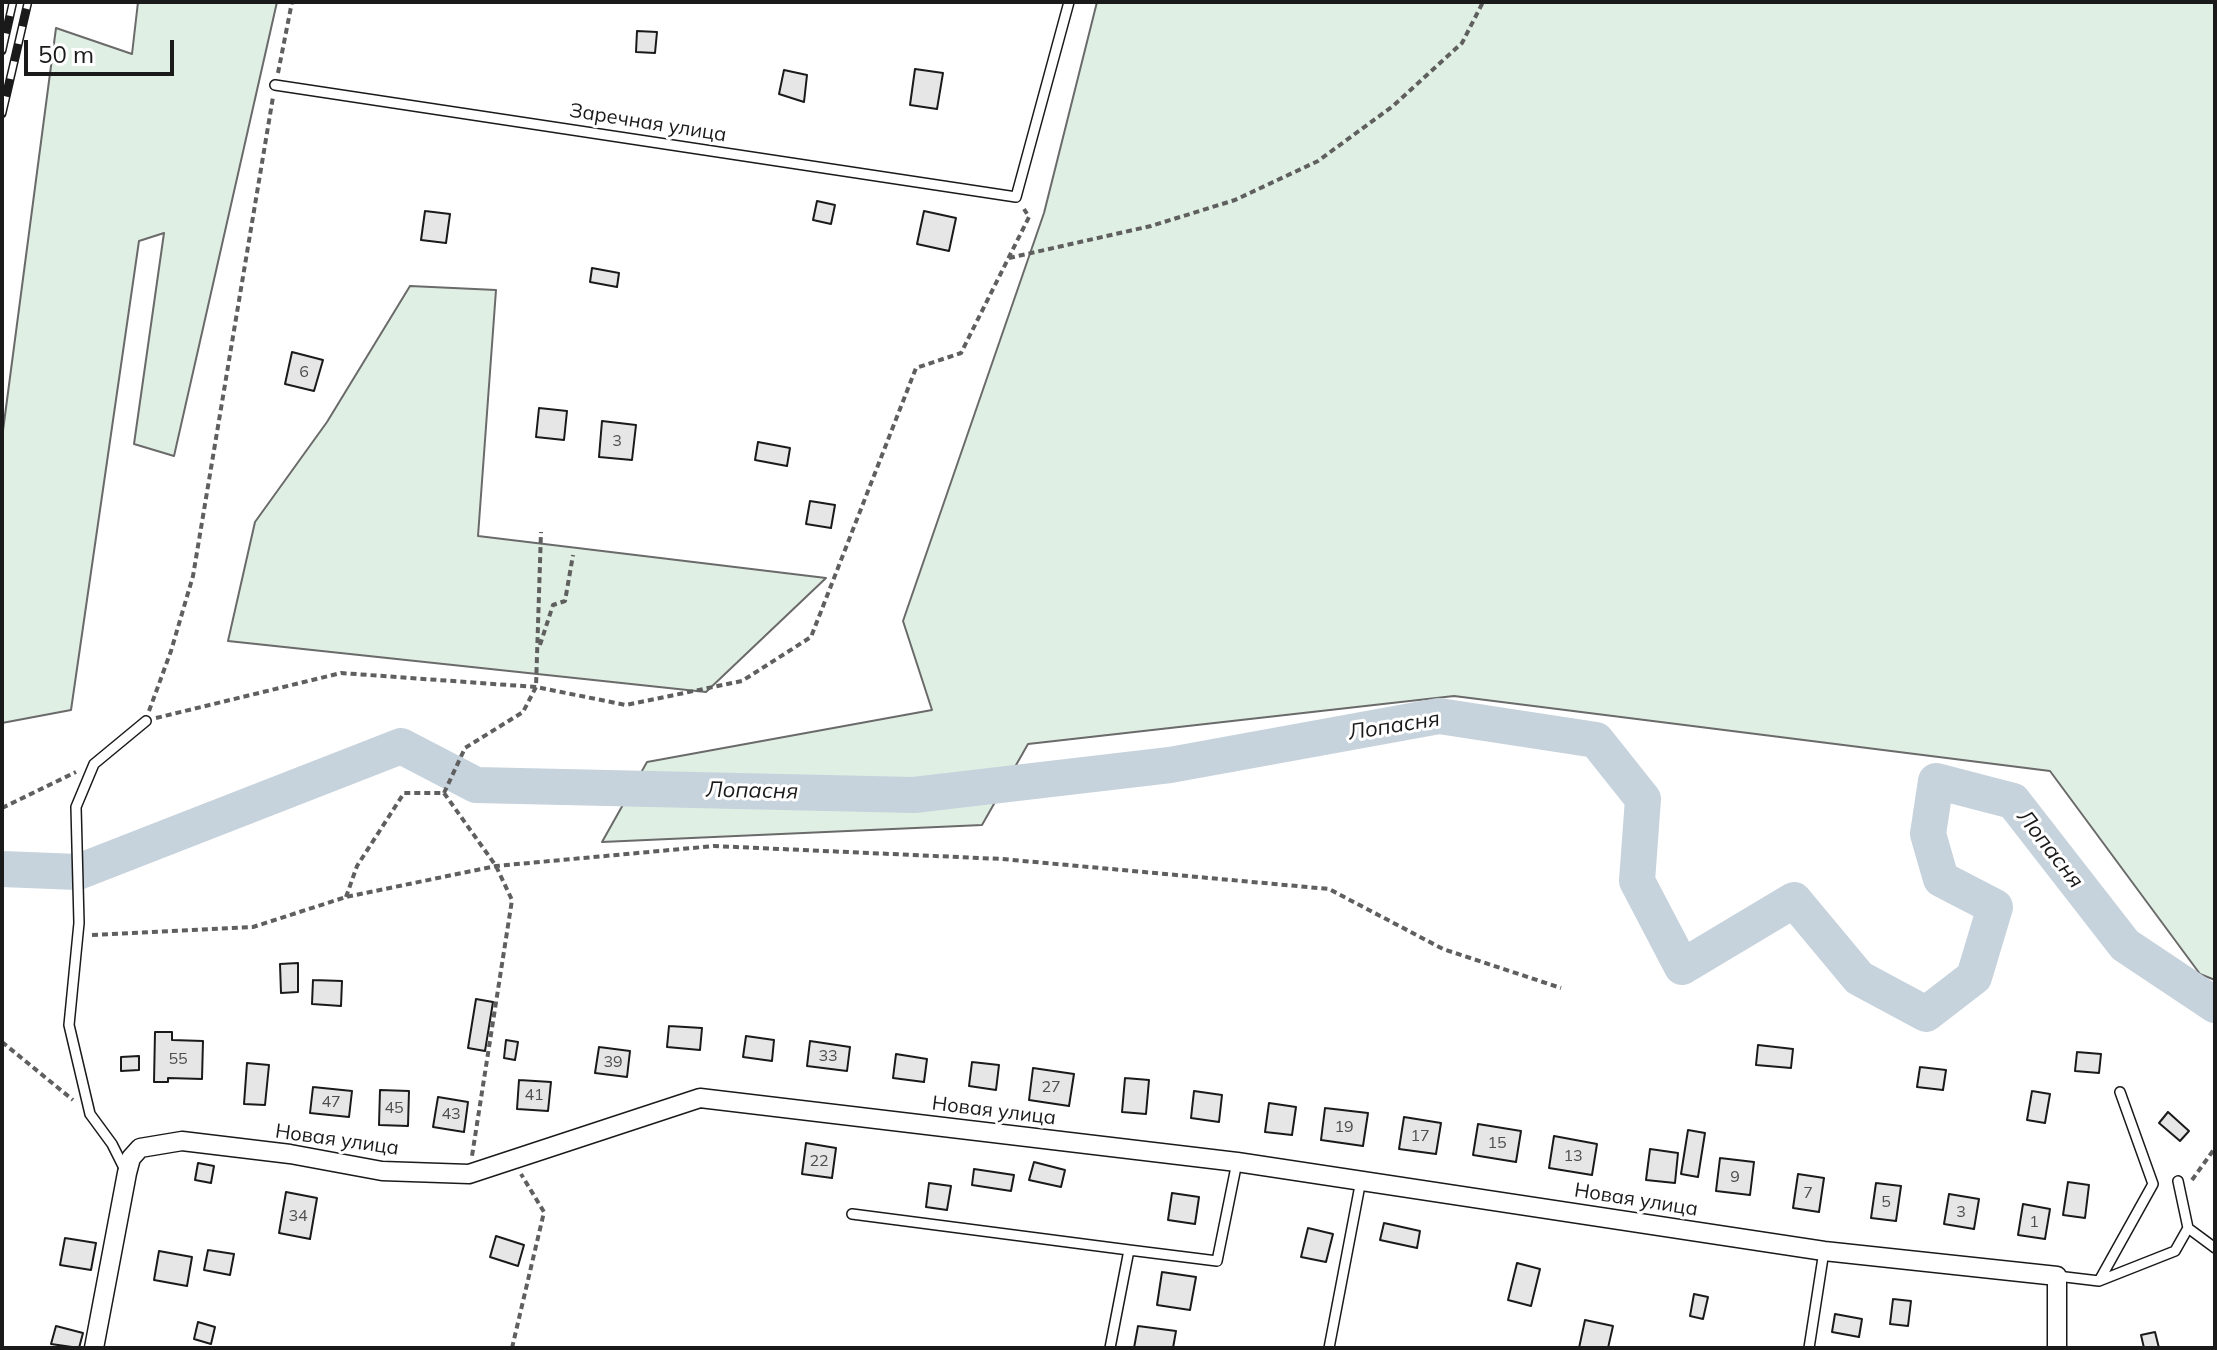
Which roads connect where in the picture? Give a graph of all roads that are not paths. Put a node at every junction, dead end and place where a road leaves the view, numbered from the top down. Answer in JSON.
{"nodes":[{"id":1,"x":1069,"y":2,"type":"edge"},
{"id":2,"x":275,"y":85,"type":"road end"},
{"id":3,"x":146,"y":721,"type":"road end"},
{"id":4,"x":2120,"y":1092,"type":"dead end"},
{"id":5,"x":1237,"y":1162,"type":"junction"},
{"id":6,"x":127,"y":1173,"type":"junction"},
{"id":7,"x":1361,"y":1180,"type":"junction"},
{"id":8,"x":2178,"y":1181,"type":"dead end"},
{"id":9,"x":852,"y":1214,"type":"dead end"},
{"id":10,"x":2188,"y":1228,"type":"junction"},
{"id":11,"x":2215,"y":1248,"type":"edge"},
{"id":12,"x":1129,"y":1250,"type":"junction"},
{"id":13,"x":1824,"y":1251,"type":"junction"},
{"id":14,"x":2057,"y":1276,"type":"junction"},
{"id":15,"x":2099,"y":1281,"type":"junction"},
{"id":16,"x":94,"y":1348,"type":"edge"},
{"id":17,"x":1110,"y":1348,"type":"edge"},
{"id":18,"x":1329,"y":1348,"type":"edge"},
{"id":19,"x":1809,"y":1348,"type":"edge"},
{"id":20,"x":2057,"y":1348,"type":"edge"}],
"edges":[{"from":1,"to":2,"type":"lane","name":"Заречная улица"},
{"from":3,"to":6,"type":"lane"},
{"from":4,"to":15,"type":"lane"},
{"from":5,"to":6,"type":"street","name":"Новая улица"},
{"from":5,"to":7,"type":"street","name":"Новая улица"},
{"from":5,"to":12,"type":"lane"},
{"from":6,"to":16,"type":"street"},
{"from":7,"to":13,"type":"street","name":"Новая улица"},
{"from":7,"to":18,"type":"lane"},
{"from":8,"to":10,"type":"lane"},
{"from":9,"to":12,"type":"lane"},
{"from":10,"to":11,"type":"lane"},
{"from":10,"to":15,"type":"lane"},
{"from":12,"to":17,"type":"lane"},
{"from":13,"to":14,"type":"street","name":"Новая улица"},
{"from":13,"to":19,"type":"lane"},
{"from":14,"to":15,"type":"lane"},
{"from":14,"to":20,"type":"street"}]}
